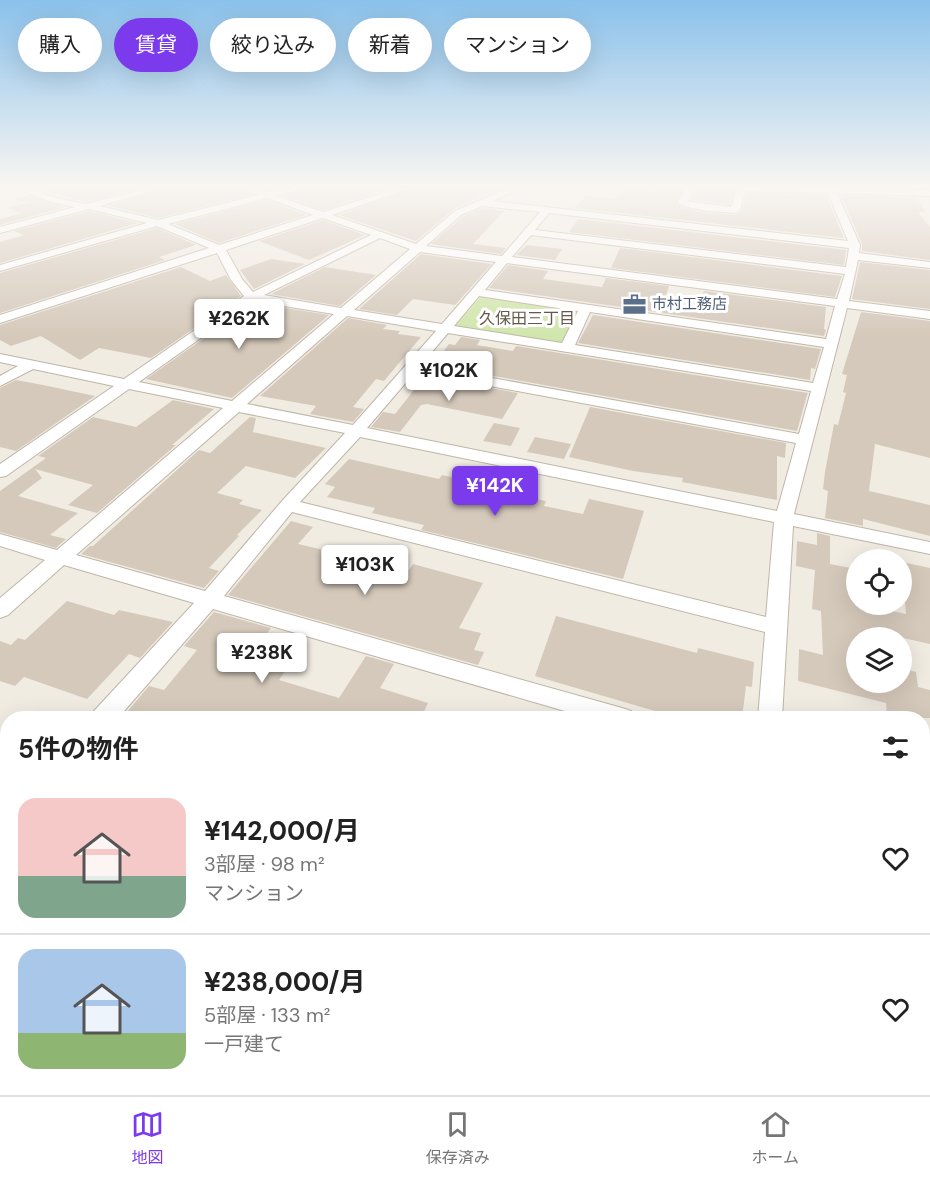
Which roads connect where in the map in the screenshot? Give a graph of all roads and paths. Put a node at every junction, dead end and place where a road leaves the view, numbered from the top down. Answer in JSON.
{"nodes":[{"id":1,"x":113,"y":236,"type":"edge"},
{"id":2,"x":190,"y":236,"type":"edge"},
{"id":3,"x":259,"y":236,"type":"edge"},
{"id":4,"x":377,"y":236,"type":"edge"},
{"id":5,"x":382,"y":236,"type":"edge"},
{"id":6,"x":431,"y":236,"type":"edge"},
{"id":7,"x":525,"y":236,"type":"edge"},
{"id":8,"x":562,"y":236,"type":"edge"},
{"id":9,"x":742,"y":236,"type":"edge"},
{"id":10,"x":848,"y":236,"type":"edge"},
{"id":11,"x":417,"y":248,"type":"junction"},
{"id":12,"x":220,"y":249,"type":"junction"},
{"id":13,"x":854,"y":251,"type":"junction"},
{"id":14,"x":505,"y":260,"type":"junction"},
{"id":15,"x":930,"y":265,"type":"edge"},
{"id":16,"x":0,"y":268,"type":"edge"},
{"id":17,"x":851,"y":271,"type":"junction"},
{"id":18,"x":477,"y":292,"type":"junction"},
{"id":19,"x":251,"y":297,"type":"junction"},
{"id":20,"x":841,"y":303,"type":"junction"},
{"id":21,"x":586,"y":308,"type":"junction"},
{"id":22,"x":344,"y":311,"type":"junction"},
{"id":23,"x":930,"y":315,"type":"edge"},
{"id":24,"x":0,"y":319,"type":"edge"},
{"id":25,"x":446,"y":327,"type":"junction"},
{"id":26,"x":830,"y":344,"type":"junction"},
{"id":27,"x":567,"y":347,"type":"junction"},
{"id":28,"x":0,"y":358,"type":"edge"},
{"id":29,"x":31,"y":364,"type":"junction"},
{"id":30,"x":410,"y":367,"type":"junction"},
{"id":31,"x":0,"y":382,"type":"edge"},
{"id":32,"x":126,"y":384,"type":"junction"},
{"id":33,"x":818,"y":388,"type":"junction"},
{"id":34,"x":236,"y":407,"type":"junction"},
{"id":35,"x":356,"y":431,"type":"junction"},
{"id":36,"x":804,"y":440,"type":"junction"},
{"id":37,"x":0,"y":472,"type":"edge"},
{"id":38,"x":288,"y":505,"type":"junction"},
{"id":39,"x":784,"y":518,"type":"junction"},
{"id":40,"x":0,"y":540,"type":"edge"},
{"id":41,"x":930,"y":548,"type":"edge"},
{"id":42,"x":61,"y":557,"type":"junction"},
{"id":43,"x":208,"y":601,"type":"junction"},
{"id":44,"x":0,"y":610,"type":"edge"},
{"id":45,"x":776,"y":627,"type":"junction"},
{"id":46,"x":109,"y":711,"type":"edge"},
{"id":47,"x":597,"y":711,"type":"edge"},
{"id":48,"x":770,"y":711,"type":"edge"}],
"edges":[{"from":1,"to":16,"type":"street"},
{"from":2,"to":12,"type":"street"},
{"from":3,"to":12,"type":"street"},
{"from":4,"to":19,"type":"street"},
{"from":5,"to":11,"type":"street"},
{"from":6,"to":11,"type":"street"},
{"from":7,"to":14,"type":"street"},
{"from":8,"to":17,"type":"street"},
{"from":9,"to":13,"type":"street"},
{"from":10,"to":13,"type":"street"},
{"from":11,"to":14,"type":"street"},
{"from":11,"to":22,"type":"street"},
{"from":12,"to":19,"type":"street"},
{"from":12,"to":24,"type":"street"},
{"from":13,"to":15,"type":"street"},
{"from":13,"to":17,"type":"street"},
{"from":14,"to":18,"type":"street"},
{"from":14,"to":20,"type":"street"},
{"from":17,"to":20,"type":"street"},
{"from":18,"to":21,"type":"street"},
{"from":18,"to":25,"type":"street"},
{"from":19,"to":22,"type":"street"},
{"from":19,"to":32,"type":"street"},
{"from":20,"to":23,"type":"street"},
{"from":20,"to":26,"type":"street"},
{"from":21,"to":26,"type":"street"},
{"from":21,"to":27,"type":"street"},
{"from":22,"to":25,"type":"street"},
{"from":22,"to":34,"type":"street"},
{"from":25,"to":27,"type":"street"},
{"from":25,"to":30,"type":"street"},
{"from":26,"to":33,"type":"street"},
{"from":27,"to":33,"type":"street"},
{"from":28,"to":29,"type":"street"},
{"from":29,"to":31,"type":"street"},
{"from":29,"to":32,"type":"street"},
{"from":30,"to":35,"type":"street"},
{"from":30,"to":36,"type":"street"},
{"from":32,"to":34,"type":"street"},
{"from":32,"to":37,"type":"street"},
{"from":33,"to":36,"type":"street"},
{"from":34,"to":35,"type":"street"},
{"from":34,"to":42,"type":"street"},
{"from":35,"to":38,"type":"street"},
{"from":35,"to":39,"type":"street"},
{"from":36,"to":39,"type":"street"},
{"from":38,"to":43,"type":"street"},
{"from":38,"to":45,"type":"street"},
{"from":39,"to":41,"type":"street"},
{"from":39,"to":45,"type":"street"},
{"from":40,"to":42,"type":"street"},
{"from":42,"to":43,"type":"street"},
{"from":42,"to":44,"type":"street"},
{"from":43,"to":46,"type":"street"},
{"from":43,"to":47,"type":"street"},
{"from":45,"to":48,"type":"street"}]}
